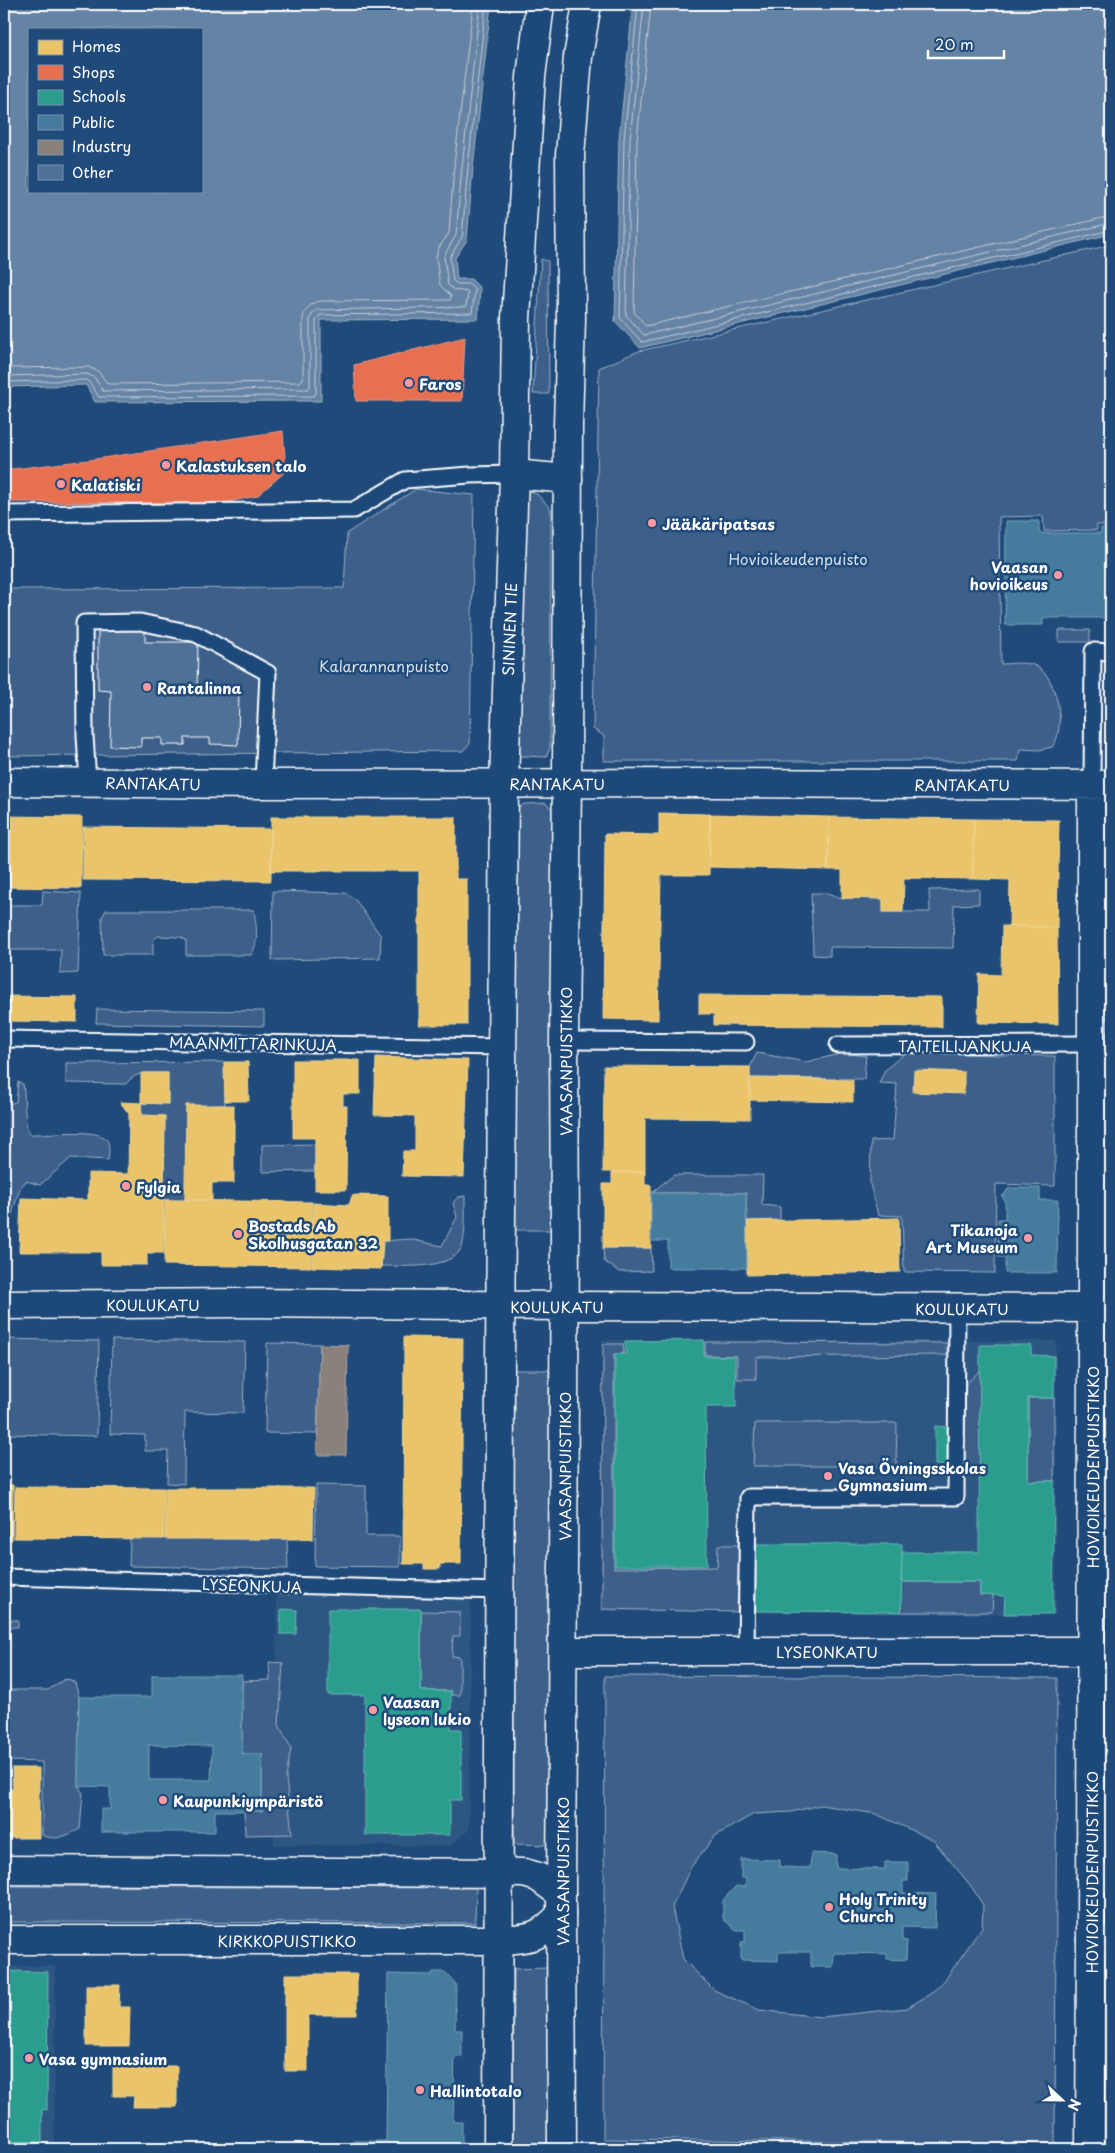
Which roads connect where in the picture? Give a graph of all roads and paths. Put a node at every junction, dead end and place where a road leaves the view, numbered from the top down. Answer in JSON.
{"nodes":[{"id":1,"x":540,"y":4,"type":"edge"},
{"id":2,"x":587,"y":4,"type":"edge"},
{"id":3,"x":514,"y":474,"type":"junction"},
{"id":4,"x":568,"y":479,"type":"junction"},
{"id":5,"x":4,"y":514,"type":"edge"},
{"id":6,"x":1111,"y":652,"type":"edge"},
{"id":7,"x":4,"y":782,"type":"edge"},
{"id":8,"x":88,"y":782,"type":"junction"},
{"id":9,"x":567,"y":783,"type":"junction"},
{"id":10,"x":263,"y":784,"type":"junction"},
{"id":11,"x":504,"y":784,"type":"junction"},
{"id":12,"x":1102,"y":785,"type":"edge"},
{"id":13,"x":4,"y":1039,"type":"edge"},
{"id":14,"x":564,"y":1041,"type":"junction"},
{"id":15,"x":746,"y":1042,"type":"dead end"},
{"id":16,"x":1092,"y":1044,"type":"junction"},
{"id":17,"x":838,"y":1046,"type":"dead end"},
{"id":18,"x":502,"y":1047,"type":"junction"},
{"id":19,"x":4,"y":1305,"type":"edge"},
{"id":20,"x":500,"y":1306,"type":"junction"},
{"id":21,"x":565,"y":1306,"type":"junction"},
{"id":22,"x":957,"y":1308,"type":"junction"},
{"id":23,"x":1102,"y":1308,"type":"edge"},
{"id":24,"x":4,"y":1578,"type":"edge"},
{"id":25,"x":500,"y":1591,"type":"junction"},
{"id":26,"x":563,"y":1651,"type":"junction"},
{"id":27,"x":746,"y":1651,"type":"junction"},
{"id":28,"x":1092,"y":1652,"type":"junction"},
{"id":29,"x":4,"y":1870,"type":"edge"},
{"id":30,"x":499,"y":1873,"type":"junction"},
{"id":31,"x":1101,"y":1878,"type":"edge"},
{"id":32,"x":561,"y":1904,"type":"junction"},
{"id":33,"x":4,"y":1940,"type":"edge"},
{"id":34,"x":499,"y":1940,"type":"junction"},
{"id":35,"x":1101,"y":1940,"type":"edge"},
{"id":36,"x":498,"y":2149,"type":"edge"},
{"id":37,"x":562,"y":2149,"type":"edge"},
{"id":38,"x":1090,"y":2149,"type":"edge"}],
"edges":[{"from":1,"to":3,"type":"main road","name":"SININEN TIE"},
{"from":2,"to":4,"type":"main road"},
{"from":3,"to":4,"type":"main road"},
{"from":3,"to":5,"type":"lane"},
{"from":3,"to":11,"type":"main road","name":"SININEN TIE"},
{"from":4,"to":9,"type":"main road"},
{"from":6,"to":12,"type":"lane"},
{"from":7,"to":8,"type":"main road","name":"RANTAKATU"},
{"from":8,"to":10,"type":"main road","name":"RANTAKATU"},
{"from":8,"to":10,"type":"lane"},
{"from":9,"to":11,"type":"main road","name":"RANTAKATU"},
{"from":9,"to":12,"type":"main road","name":"RANTAKATU"},
{"from":9,"to":14,"type":"main road","name":"VAASANPUISTIKKO"},
{"from":10,"to":11,"type":"main road","name":"RANTAKATU"},
{"from":11,"to":18,"type":"main road"},
{"from":12,"to":16,"type":"main road","name":"HOVIOIKEUDENPUISTIKKO"},
{"from":13,"to":18,"type":"lane","name":"MAANMITTARINKUJA"},
{"from":14,"to":15,"type":"lane"},
{"from":14,"to":21,"type":"main road","name":"VAASANPUISTIKKO"},
{"from":16,"to":17,"type":"lane","name":"TAITEILIJANKUJA"},
{"from":16,"to":23,"type":"main road","name":"HOVIOIKEUDENPUISTIKKO"},
{"from":18,"to":20,"type":"main road"},
{"from":19,"to":20,"type":"main road","name":"KOULUKATU"},
{"from":20,"to":21,"type":"main road","name":"KOULUKATU"},
{"from":20,"to":25,"type":"main road"},
{"from":21,"to":22,"type":"main road","name":"KOULUKATU"},
{"from":21,"to":26,"type":"main road","name":"VAASANPUISTIKKO"},
{"from":22,"to":23,"type":"main road","name":"KOULUKATU"},
{"from":22,"to":27,"type":"lane"},
{"from":23,"to":28,"type":"main road","name":"HOVIOIKEUDENPUISTIKKO"},
{"from":24,"to":25,"type":"lane","name":"LYSEONKUJA"},
{"from":25,"to":30,"type":"main road"},
{"from":26,"to":27,"type":"main road","name":"LYSEONKATU"},
{"from":26,"to":32,"type":"main road","name":"VAASANPUISTIKKO"},
{"from":27,"to":28,"type":"main road","name":"LYSEONKATU"},
{"from":28,"to":31,"type":"main road","name":"HOVIOIKEUDENPUISTIKKO"},
{"from":29,"to":30,"type":"main road"},
{"from":30,"to":32,"type":"main road"},
{"from":30,"to":34,"type":"main road"},
{"from":31,"to":35,"type":"main road","name":"HOVIOIKEUDENPUISTIKKO"},
{"from":32,"to":34,"type":"main road","name":"KIRKKOPUISTIKKO"},
{"from":32,"to":37,"type":"main road","name":"VAASANPUISTIKKO"},
{"from":33,"to":34,"type":"main road","name":"KIRKKOPUISTIKKO"},
{"from":34,"to":36,"type":"main road"},
{"from":35,"to":38,"type":"main road","name":"HOVIOIKEUDENPUISTIKKO"}]}
